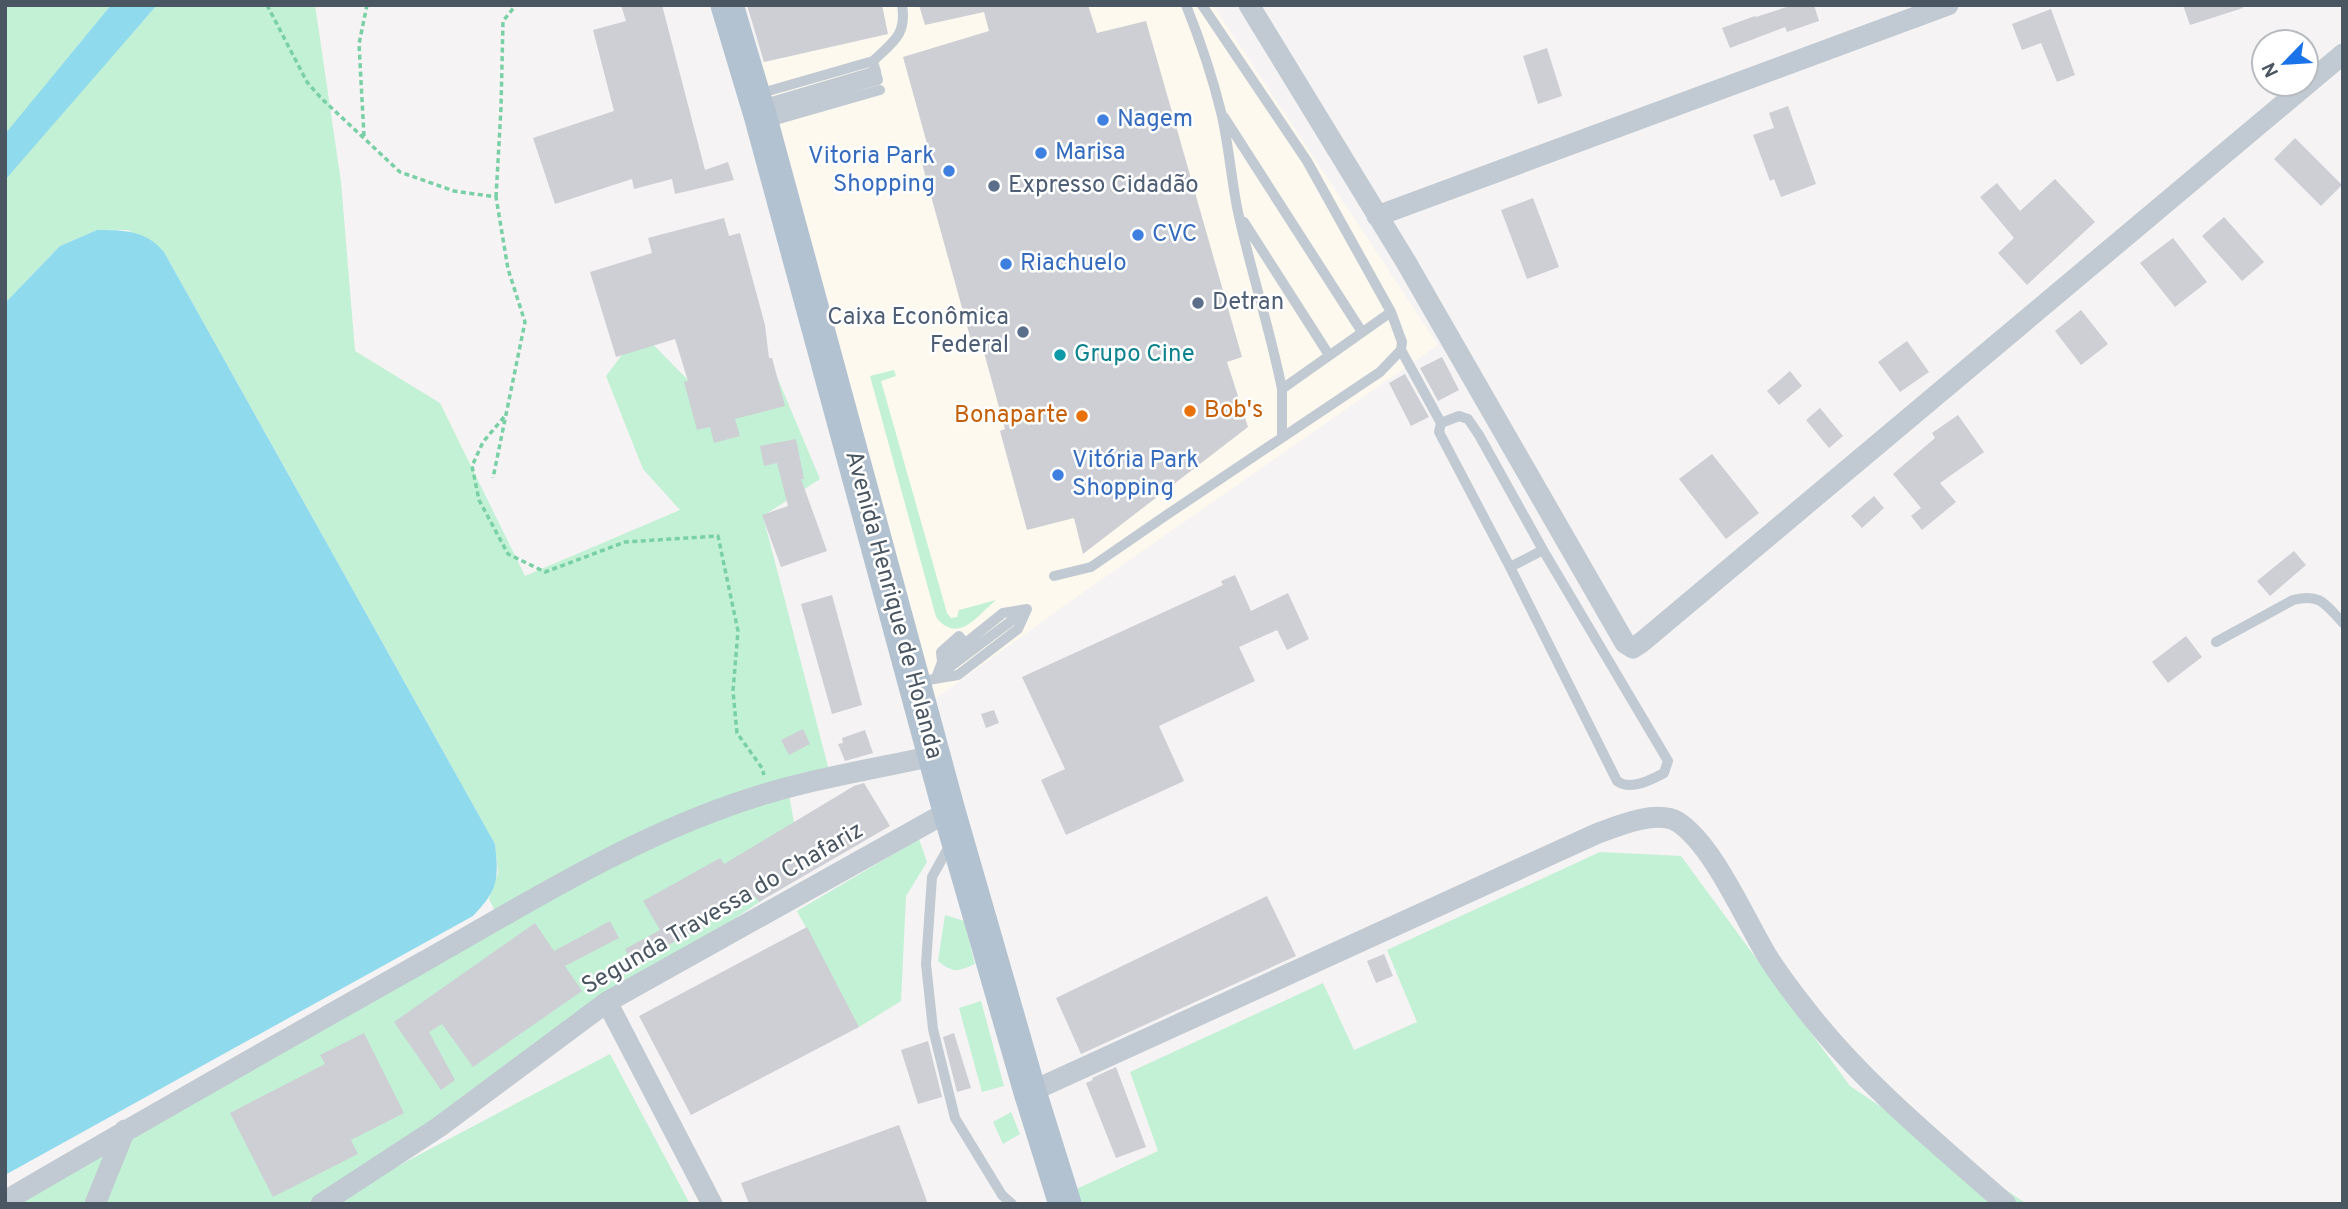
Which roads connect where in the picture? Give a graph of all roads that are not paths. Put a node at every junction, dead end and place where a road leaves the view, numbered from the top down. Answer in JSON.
{"nodes":[{"id":1,"x":727,"y":5,"type":"edge"},
{"id":2,"x":902,"y":5,"type":"edge"},
{"id":3,"x":1185,"y":5,"type":"edge"},
{"id":4,"x":1202,"y":5,"type":"edge"},
{"id":5,"x":1249,"y":5,"type":"edge"},
{"id":6,"x":1948,"y":5,"type":"edge"},
{"id":7,"x":2343,"y":54,"type":"edge"},
{"id":8,"x":877,"y":76,"type":"junction"},
{"id":9,"x":758,"y":110,"type":"junction"},
{"id":10,"x":1222,"y":114,"type":"junction"},
{"id":11,"x":1238,"y":211,"type":"junction"},
{"id":12,"x":1377,"y":216,"type":"junction"},
{"id":13,"x":1391,"y":312,"type":"junction"},
{"id":14,"x":1362,"y":332,"type":"junction"},
{"id":15,"x":1401,"y":350,"type":"junction"},
{"id":16,"x":1329,"y":355,"type":"junction"},
{"id":17,"x":1282,"y":389,"type":"junction"},
{"id":18,"x":1441,"y":423,"type":"junction"},
{"id":19,"x":1282,"y":437,"type":"junction"},
{"id":20,"x":1543,"y":550,"type":"junction"},
{"id":21,"x":1510,"y":567,"type":"junction"},
{"id":22,"x":1054,"y":576,"type":"dead end"},
{"id":23,"x":2343,"y":623,"type":"edge"},
{"id":24,"x":2216,"y":642,"type":"dead end"},
{"id":25,"x":972,"y":651,"type":"junction"},
{"id":26,"x":926,"y":683,"type":"junction"},
{"id":27,"x":934,"y":756,"type":"junction"},
{"id":28,"x":952,"y":823,"type":"junction"},
{"id":29,"x":607,"y":1002,"type":"junction"},
{"id":30,"x":1030,"y":1092,"type":"junction"},
{"id":31,"x":125,"y":1130,"type":"junction"},
{"id":32,"x":5,"y":1201,"type":"edge"},
{"id":33,"x":95,"y":1204,"type":"edge"},
{"id":34,"x":321,"y":1204,"type":"edge"},
{"id":35,"x":712,"y":1204,"type":"edge"},
{"id":36,"x":1012,"y":1204,"type":"edge"},
{"id":37,"x":1065,"y":1204,"type":"edge"},
{"id":38,"x":2006,"y":1204,"type":"edge"}],
"edges":[{"from":1,"to":9,"type":"main road","name":"Avenida Henrique de Holanda"},
{"from":2,"to":8,"type":"lane"},
{"from":3,"to":10,"type":"lane"},
{"from":4,"to":13,"type":"lane"},
{"from":5,"to":12,"type":"street"},
{"from":6,"to":12,"type":"street"},
{"from":7,"to":12,"type":"street"},
{"from":8,"to":9,"type":"lane"},
{"from":8,"to":9,"type":"lane"},
{"from":9,"to":26,"type":"main road","name":"Avenida Henrique de Holanda"},
{"from":10,"to":11,"type":"lane"},
{"from":10,"to":14,"type":"lane"},
{"from":11,"to":16,"type":"lane"},
{"from":11,"to":17,"type":"lane"},
{"from":13,"to":14,"type":"lane"},
{"from":13,"to":15,"type":"lane"},
{"from":14,"to":16,"type":"lane"},
{"from":15,"to":18,"type":"lane"},
{"from":15,"to":19,"type":"lane"},
{"from":16,"to":17,"type":"lane"},
{"from":17,"to":19,"type":"lane"},
{"from":18,"to":20,"type":"lane"},
{"from":18,"to":21,"type":"lane"},
{"from":19,"to":22,"type":"lane"},
{"from":20,"to":21,"type":"lane"},
{"from":20,"to":21,"type":"lane"},
{"from":23,"to":24,"type":"lane"},
{"from":25,"to":25,"type":"lane"},
{"from":25,"to":26,"type":"lane"},
{"from":25,"to":26,"type":"lane"},
{"from":26,"to":27,"type":"main road","name":"Avenida Henrique de Holanda"},
{"from":27,"to":28,"type":"main road","name":"Avenida Henrique de Holanda"},
{"from":27,"to":31,"type":"street"},
{"from":28,"to":29,"type":"street","name":"Segunda Travessa do Chafariz"},
{"from":28,"to":30,"type":"main road","name":"Avenida Henrique de Holanda"},
{"from":28,"to":36,"type":"lane"},
{"from":29,"to":34,"type":"street","name":"Segunda Travessa do Chafariz"},
{"from":29,"to":35,"type":"street"},
{"from":30,"to":37,"type":"main road","name":"Avenida Henrique de Holanda"},
{"from":30,"to":38,"type":"street"},
{"from":31,"to":32,"type":"street"},
{"from":31,"to":33,"type":"street"}]}
